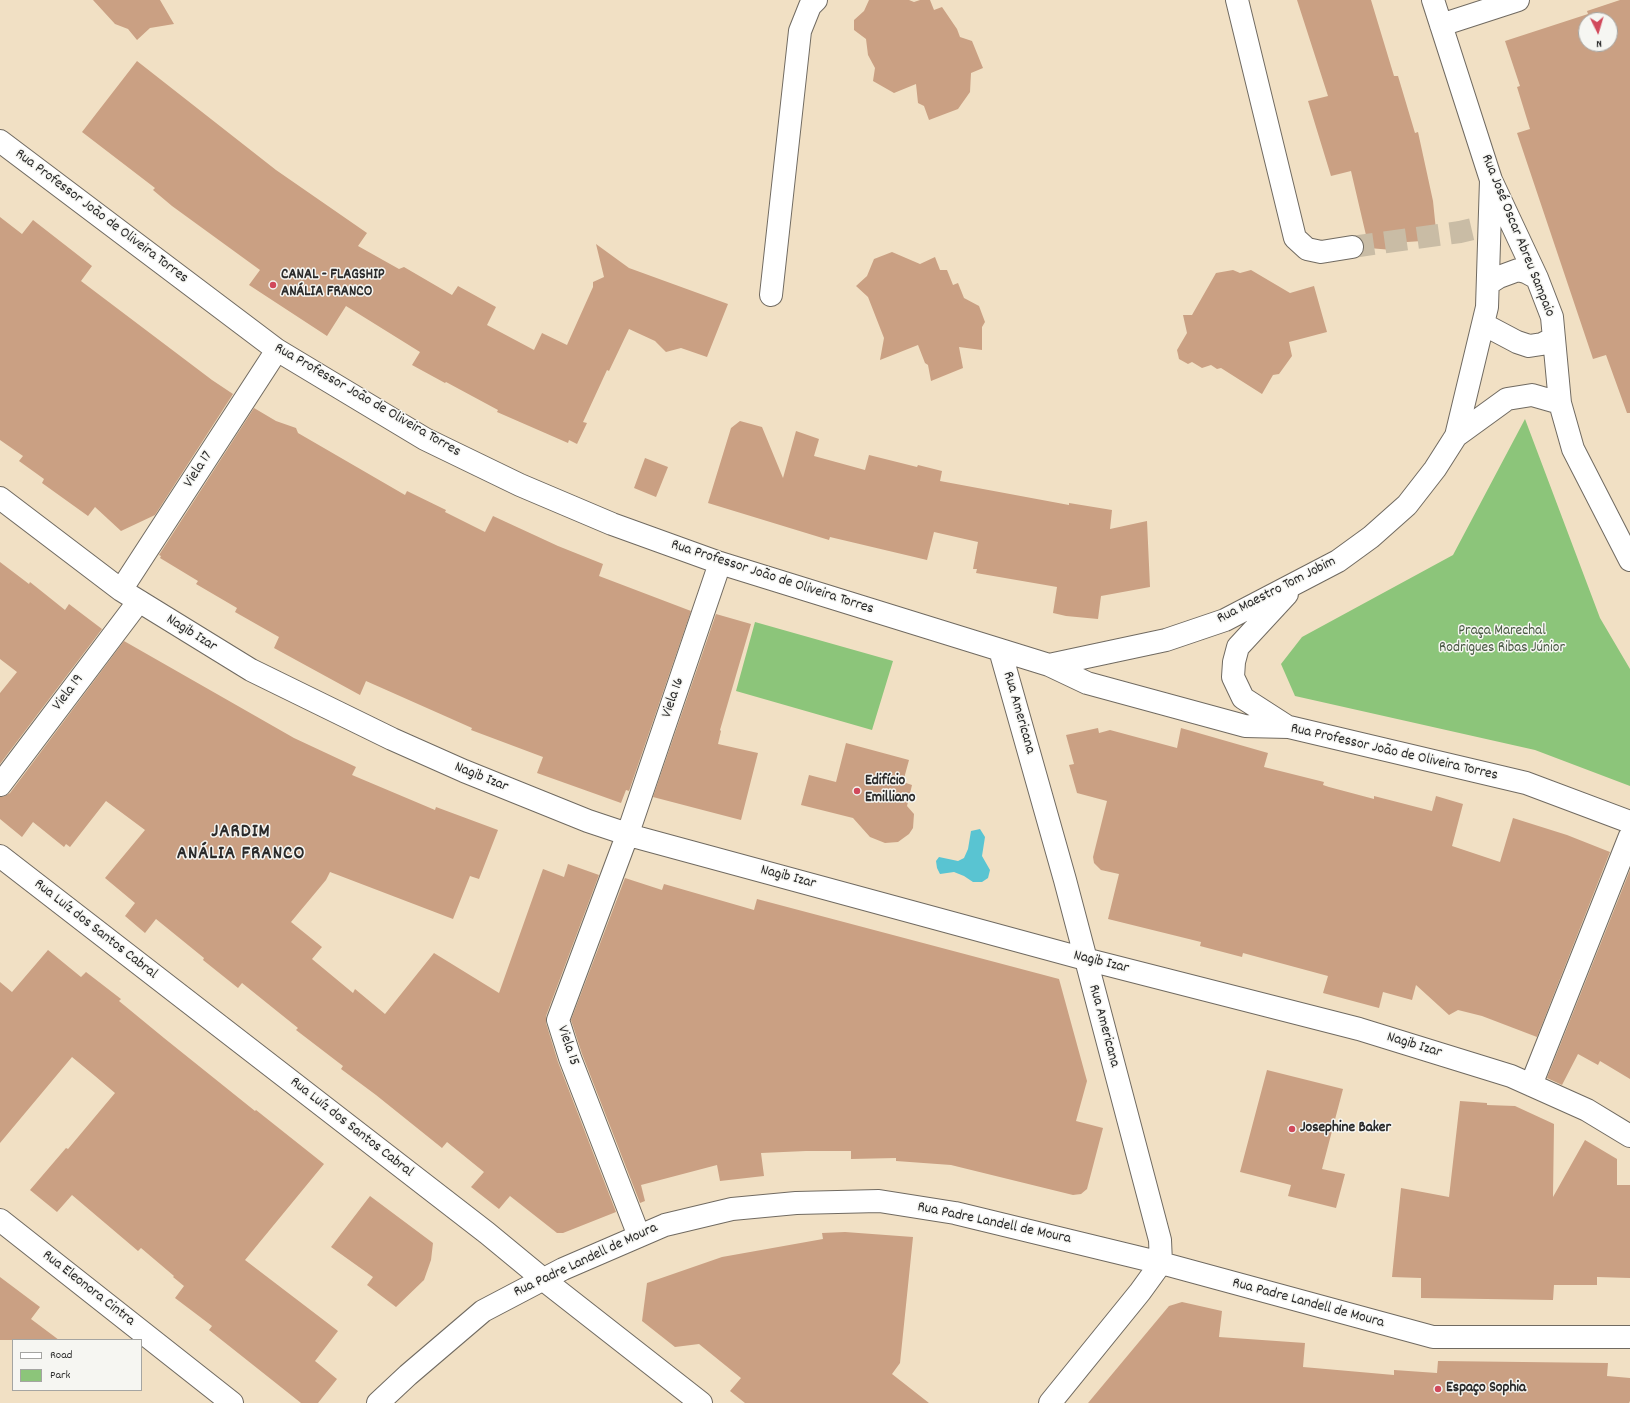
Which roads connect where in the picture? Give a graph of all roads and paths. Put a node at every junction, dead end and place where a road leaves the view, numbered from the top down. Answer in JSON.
{"nodes":[{"id":1,"x":816,"y":0,"type":"edge"},
{"id":2,"x":1237,"y":0,"type":"edge"},
{"id":3,"x":1433,"y":0,"type":"edge"},
{"id":4,"x":1518,"y":0,"type":"edge"},
{"id":5,"x":1440,"y":25,"type":"junction"},
{"id":6,"x":0,"y":141,"type":"edge"},
{"id":7,"x":1491,"y":180,"type":"junction"},
{"id":8,"x":1352,"y":248,"type":"tunnel mouth"},
{"id":9,"x":1537,"y":278,"type":"junction"},
{"id":10,"x":1488,"y":284,"type":"junction"},
{"id":11,"x":771,"y":295,"type":"dead end"},
{"id":12,"x":1483,"y":324,"type":"junction"},
{"id":13,"x":1554,"y":338,"type":"junction"},
{"id":14,"x":277,"y":350,"type":"junction"},
{"id":15,"x":1560,"y":404,"type":"junction"},
{"id":16,"x":1456,"y":436,"type":"junction"},
{"id":17,"x":0,"y":498,"type":"edge"},
{"id":18,"x":1628,"y":549,"type":"edge"},
{"id":19,"x":720,"y":563,"type":"junction"},
{"id":20,"x":1298,"y":581,"type":"junction"},
{"id":21,"x":130,"y":595,"type":"junction"},
{"id":22,"x":1000,"y":650,"type":"junction"},
{"id":23,"x":1049,"y":665,"type":"junction"},
{"id":24,"x":1289,"y":727,"type":"junction"},
{"id":25,"x":0,"y":786,"type":"edge"},
{"id":26,"x":1630,"y":822,"type":"edge"},
{"id":27,"x":628,"y":833,"type":"junction"},
{"id":28,"x":1630,"y":836,"type":"edge"},
{"id":29,"x":0,"y":856,"type":"edge"},
{"id":30,"x":1085,"y":959,"type":"junction"},
{"id":31,"x":1531,"y":1085,"type":"junction"},
{"id":32,"x":1630,"y":1136,"type":"edge"},
{"id":33,"x":0,"y":1220,"type":"edge"},
{"id":34,"x":639,"y":1236,"type":"junction"},
{"id":35,"x":1161,"y":1264,"type":"junction"},
{"id":36,"x":544,"y":1280,"type":"junction"},
{"id":37,"x":1630,"y":1337,"type":"edge"},
{"id":38,"x":232,"y":1403,"type":"edge"},
{"id":39,"x":378,"y":1403,"type":"edge"},
{"id":40,"x":701,"y":1403,"type":"edge"},
{"id":41,"x":1050,"y":1403,"type":"edge"}],
"edges":[{"from":1,"to":11,"type":"street"},
{"from":2,"to":8,"type":"street"},
{"from":3,"to":5,"type":"street","name":"Rua José Oscar Abreu Sampaio"},
{"from":4,"to":5,"type":"street"},
{"from":5,"to":7,"type":"street","name":"Rua José Oscar Abreu Sampaio"},
{"from":6,"to":14,"type":"street","name":"Rua Professor João de Oliveira Torres"},
{"from":7,"to":9,"type":"street","name":"Rua José Oscar Abreu Sampaio"},
{"from":7,"to":10,"type":"street","name":"Rua Maestro Tom Jobim"},
{"from":9,"to":10,"type":"street"},
{"from":9,"to":13,"type":"street","name":"Rua José Oscar Abreu Sampaio"},
{"from":10,"to":12,"type":"street","name":"Rua Maestro Tom Jobim"},
{"from":12,"to":13,"type":"street"},
{"from":12,"to":16,"type":"street","name":"Rua Maestro Tom Jobim"},
{"from":13,"to":15,"type":"street","name":"Rua José Oscar Abreu Sampaio"},
{"from":14,"to":19,"type":"street","name":"Rua Professor João de Oliveira Torres"},
{"from":14,"to":21,"type":"street","name":"Viela 17"},
{"from":15,"to":16,"type":"street","name":"Rua Maestro Tom Jobim"},
{"from":15,"to":18,"type":"street","name":"Rua José Oscar Abreu Sampaio"},
{"from":16,"to":20,"type":"street","name":"Rua Maestro Tom Jobim"},
{"from":17,"to":21,"type":"street","name":"Nagib Izar"},
{"from":19,"to":22,"type":"street","name":"Rua Professor João de Oliveira Torres"},
{"from":19,"to":27,"type":"street","name":"Viela 16"},
{"from":20,"to":23,"type":"street","name":"Rua Maestro Tom Jobim"},
{"from":20,"to":24,"type":"street"},
{"from":21,"to":25,"type":"street","name":"Viela 19"},
{"from":21,"to":27,"type":"street","name":"Nagib Izar"},
{"from":22,"to":23,"type":"street","name":"Rua Professor João de Oliveira Torres"},
{"from":22,"to":30,"type":"street","name":"Rua Americana"},
{"from":23,"to":24,"type":"street","name":"Rua Professor João de Oliveira Torres"},
{"from":24,"to":26,"type":"street","name":"Rua Professor João de Oliveira Torres"},
{"from":27,"to":30,"type":"street","name":"Nagib Izar"},
{"from":27,"to":34,"type":"street","name":"Viela 15"},
{"from":28,"to":31,"type":"street"},
{"from":29,"to":36,"type":"street","name":"Rua Luíz dos Santos Cabral"},
{"from":30,"to":31,"type":"street","name":"Nagib Izar"},
{"from":30,"to":35,"type":"street","name":"Rua Americana"},
{"from":31,"to":32,"type":"street","name":"Nagib Izar"},
{"from":33,"to":38,"type":"street","name":"Rua Eleonora Cintra"},
{"from":34,"to":35,"type":"street","name":"Rua Padre Landell de Moura"},
{"from":34,"to":36,"type":"street","name":"Rua Padre Landell de Moura"},
{"from":35,"to":37,"type":"street","name":"Rua Padre Landell de Moura"},
{"from":35,"to":41,"type":"street"},
{"from":36,"to":39,"type":"street","name":"Rua Padre Landell de Moura"},
{"from":36,"to":40,"type":"street","name":"Rua Luíz dos Santos Cabral"}]}
